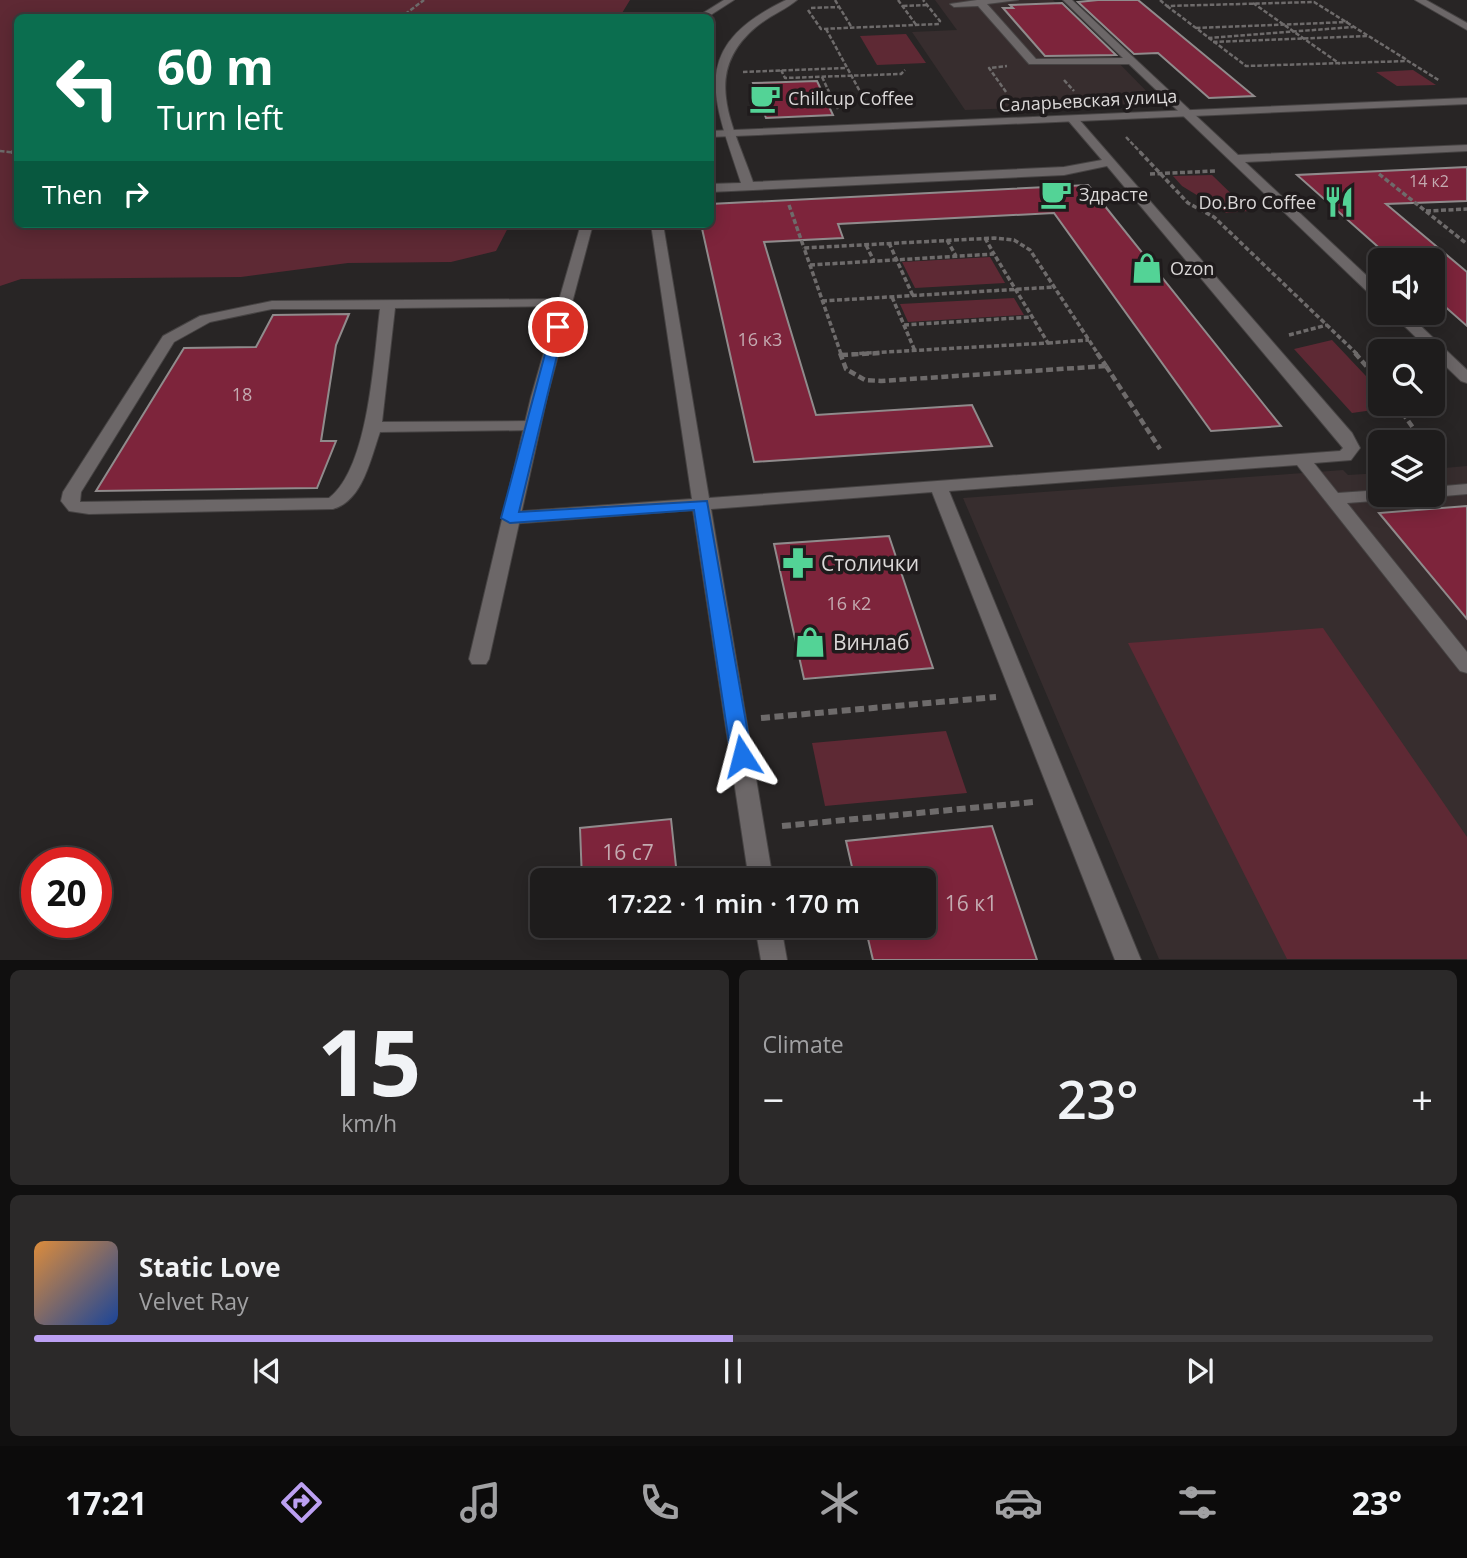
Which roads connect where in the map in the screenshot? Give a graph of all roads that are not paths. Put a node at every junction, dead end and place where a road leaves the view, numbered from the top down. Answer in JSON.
{"nodes":[{"id":1,"x":730,"y":0,"type":"edge"},
{"id":2,"x":793,"y":0,"type":"edge"},
{"id":3,"x":1014,"y":0,"type":"edge"},
{"id":4,"x":1067,"y":0,"type":"edge"},
{"id":5,"x":1419,"y":0,"type":"edge"},
{"id":6,"x":980,"y":3,"type":"junction"},
{"id":7,"x":954,"y":4,"type":"dead end"},
{"id":8,"x":706,"y":14,"type":"edge"},
{"id":9,"x":1467,"y":27,"type":"edge"},
{"id":10,"x":1131,"y":61,"type":"junction"},
{"id":11,"x":1467,"y":101,"type":"edge"},
{"id":12,"x":1186,"y":113,"type":"junction"},
{"id":13,"x":1072,"y":118,"type":"junction"},
{"id":14,"x":714,"y":134,"type":"edge"},
{"id":15,"x":732,"y":134,"type":"junction"},
{"id":16,"x":1467,"y":148,"type":"edge"},
{"id":17,"x":1235,"y":159,"type":"junction"},
{"id":18,"x":1110,"y":163,"type":"junction"},
{"id":19,"x":748,"y":186,"type":"junction"},
{"id":20,"x":714,"y":188,"type":"edge"},
{"id":21,"x":586,"y":228,"type":"edge"},
{"id":22,"x":658,"y":228,"type":"edge"},
{"id":23,"x":1368,"y":285,"type":"edge"},
{"id":24,"x":564,"y":303,"type":"junction"},
{"id":25,"x":388,"y":304,"type":"junction"},
{"id":26,"x":1411,"y":325,"type":"edge"},
{"id":27,"x":1467,"y":378,"type":"edge"},
{"id":28,"x":532,"y":426,"type":"junction"},
{"id":29,"x":373,"y":427,"type":"junction"},
{"id":30,"x":1303,"y":461,"type":"junction"},
{"id":31,"x":939,"y":487,"type":"junction"},
{"id":32,"x":1467,"y":489,"type":"edge"},
{"id":33,"x":1445,"y":491,"type":"edge"},
{"id":34,"x":1368,"y":496,"type":"edge"},
{"id":35,"x":1334,"y":499,"type":"junction"},
{"id":36,"x":702,"y":504,"type":"junction"},
{"id":37,"x":510,"y":518,"type":"junction"},
{"id":38,"x":479,"y":659,"type":"dead end"},
{"id":39,"x":1467,"y":666,"type":"edge"},
{"id":40,"x":759,"y":868,"type":"edge"},
{"id":41,"x":770,"y":938,"type":"edge"},
{"id":42,"x":774,"y":960,"type":"edge"},
{"id":43,"x":1128,"y":960,"type":"edge"}],
"edges":[{"from":1,"to":8,"type":"street"},
{"from":2,"to":15,"type":"street"},
{"from":3,"to":6,"type":"street"},
{"from":4,"to":10,"type":"street"},
{"from":5,"to":9,"type":"street"},
{"from":6,"to":7,"type":"street"},
{"from":6,"to":10,"type":"street"},
{"from":10,"to":12,"type":"street"},
{"from":11,"to":12,"type":"street","name":"Саларьевская улица"},
{"from":12,"to":13,"type":"street","name":"Саларьевская улица"},
{"from":12,"to":17,"type":"street"},
{"from":13,"to":15,"type":"street","name":"Саларьевская улица"},
{"from":13,"to":18,"type":"street"},
{"from":14,"to":15,"type":"street","name":"Саларьевская улица"},
{"from":15,"to":19,"type":"street"},
{"from":16,"to":17,"type":"street"},
{"from":17,"to":23,"type":"street"},
{"from":18,"to":19,"type":"street"},
{"from":18,"to":30,"type":"street"},
{"from":19,"to":20,"type":"street"},
{"from":21,"to":24,"type":"street"},
{"from":22,"to":36,"type":"street"},
{"from":24,"to":25,"type":"street"},
{"from":24,"to":28,"type":"street"},
{"from":25,"to":29,"type":"street"},
{"from":25,"to":29,"type":"street"},
{"from":26,"to":27,"type":"street"},
{"from":28,"to":29,"type":"street"},
{"from":28,"to":37,"type":"street"},
{"from":30,"to":31,"type":"street"},
{"from":30,"to":35,"type":"street"},
{"from":31,"to":36,"type":"street"},
{"from":31,"to":43,"type":"street"},
{"from":32,"to":33,"type":"street"},
{"from":34,"to":35,"type":"street"},
{"from":35,"to":39,"type":"street"},
{"from":36,"to":37,"type":"street"},
{"from":36,"to":40,"type":"street"},
{"from":37,"to":38,"type":"street"},
{"from":41,"to":42,"type":"street"}]}
